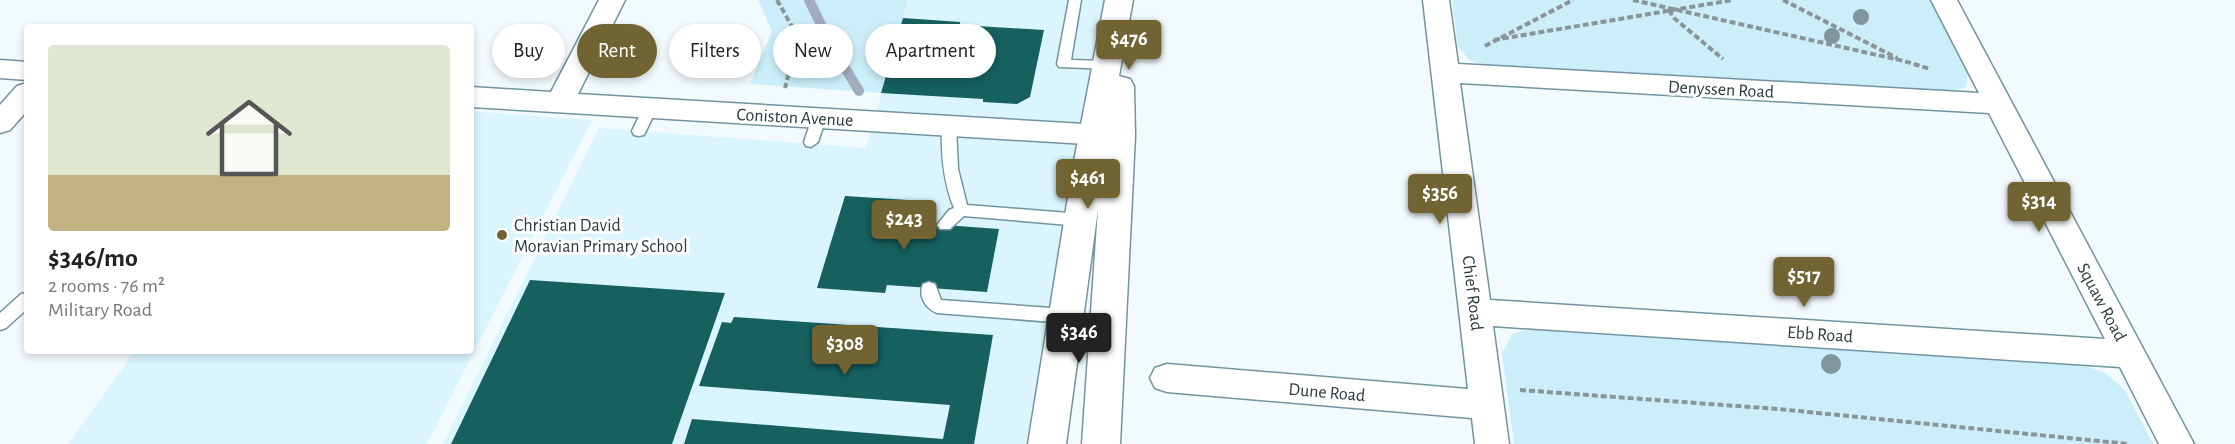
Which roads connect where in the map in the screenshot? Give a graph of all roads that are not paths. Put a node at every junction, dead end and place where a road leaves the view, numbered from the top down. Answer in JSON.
{"nodes":[{"id":1,"x":612,"y":0,"type":"edge"},
{"id":2,"x":1075,"y":0,"type":"edge"},
{"id":3,"x":1120,"y":0,"type":"edge"},
{"id":4,"x":1436,"y":0,"type":"edge"},
{"id":5,"x":1944,"y":0,"type":"edge"},
{"id":6,"x":1106,"y":66,"type":"junction"},
{"id":7,"x":0,"y":69,"type":"edge"},
{"id":8,"x":24,"y":70,"type":"edge"},
{"id":9,"x":1445,"y":73,"type":"junction"},
{"id":10,"x":24,"y":96,"type":"edge"},
{"id":11,"x":474,"y":97,"type":"edge"},
{"id":12,"x":559,"y":103,"type":"junction"},
{"id":13,"x":1998,"y":104,"type":"junction"},
{"id":14,"x":0,"y":123,"type":"edge"},
{"id":15,"x":949,"y":126,"type":"junction"},
{"id":16,"x":1107,"y":136,"type":"junction"},
{"id":17,"x":962,"y":210,"type":"junction"},
{"id":18,"x":1081,"y":220,"type":"junction"},
{"id":19,"x":945,"y":225,"type":"dead end"},
{"id":20,"x":929,"y":288,"type":"dead end"},
{"id":21,"x":24,"y":302,"type":"edge"},
{"id":22,"x":1475,"y":312,"type":"junction"},
{"id":23,"x":1066,"y":316,"type":"junction"},
{"id":24,"x":0,"y":323,"type":"edge"},
{"id":25,"x":2129,"y":354,"type":"junction"},
{"id":26,"x":1167,"y":378,"type":"dead end"},
{"id":27,"x":1487,"y":405,"type":"junction"},
{"id":28,"x":1047,"y":444,"type":"edge"},
{"id":29,"x":1101,"y":444,"type":"edge"},
{"id":30,"x":1492,"y":444,"type":"edge"},
{"id":31,"x":2177,"y":444,"type":"edge"}],
"edges":[{"from":1,"to":12,"type":"street"},
{"from":2,"to":6,"type":"lane"},
{"from":3,"to":6,"type":"main road"},
{"from":3,"to":16,"type":"main road"},
{"from":4,"to":9,"type":"street","name":"Chief Road"},
{"from":5,"to":13,"type":"street","name":"Squaw Road"},
{"from":6,"to":16,"type":"main road"},
{"from":7,"to":8,"type":"street"},
{"from":9,"to":13,"type":"street","name":"Denyssen Road"},
{"from":9,"to":22,"type":"street","name":"Chief Road"},
{"from":10,"to":14,"type":"street"},
{"from":11,"to":12,"type":"street","name":"Coniston Avenue"},
{"from":12,"to":15,"type":"street","name":"Coniston Avenue"},
{"from":13,"to":25,"type":"street","name":"Squaw Road"},
{"from":15,"to":16,"type":"street","name":"Coniston Avenue"},
{"from":15,"to":17,"type":"lane"},
{"from":16,"to":18,"type":"main road"},
{"from":16,"to":29,"type":"main road"},
{"from":17,"to":18,"type":"lane"},
{"from":17,"to":19,"type":"lane"},
{"from":18,"to":23,"type":"main road"},
{"from":20,"to":23,"type":"lane"},
{"from":21,"to":24,"type":"lane"},
{"from":22,"to":25,"type":"street","name":"Ebb Road"},
{"from":22,"to":27,"type":"street","name":"Chief Road"},
{"from":23,"to":28,"type":"main road"},
{"from":25,"to":31,"type":"street","name":"Squaw Road"},
{"from":26,"to":27,"type":"street","name":"Dune Road"},
{"from":27,"to":30,"type":"street","name":"Chief Road"}]}
